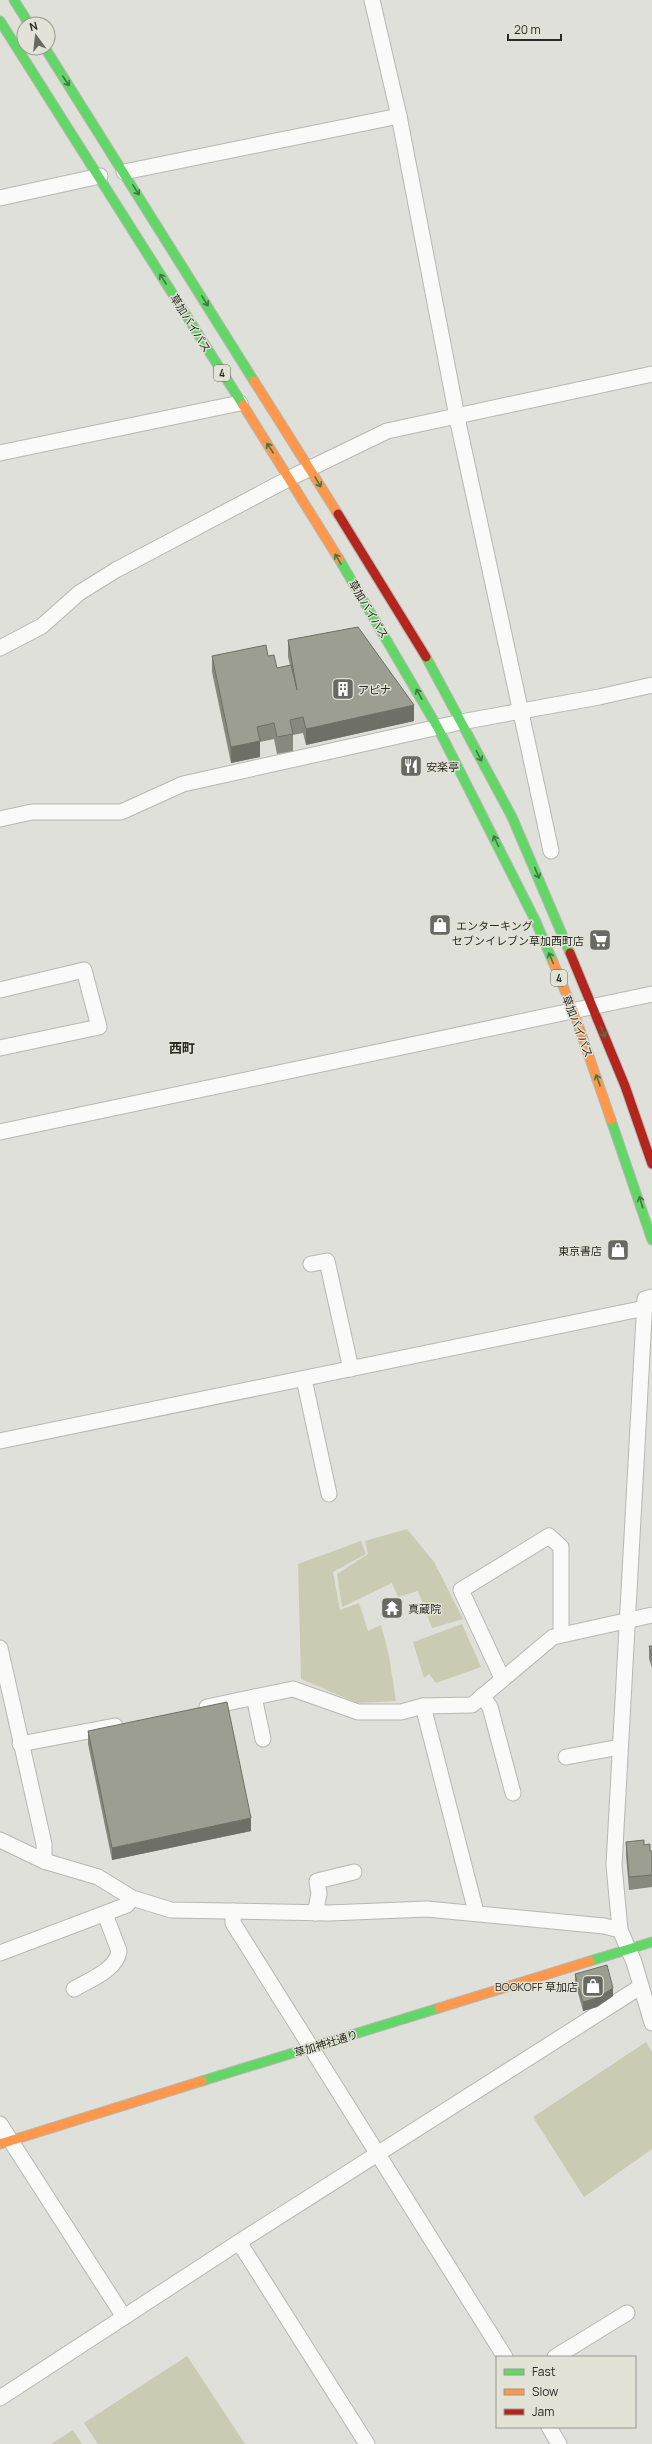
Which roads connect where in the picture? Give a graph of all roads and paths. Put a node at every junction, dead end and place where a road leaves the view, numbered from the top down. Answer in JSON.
{"nodes":[{"id":1,"x":14,"y":0,"type":"edge"},
{"id":2,"x":372,"y":0,"type":"edge"},
{"id":3,"x":24,"y":16,"type":"edge"},
{"id":4,"x":0,"y":21,"type":"edge"},
{"id":5,"x":50,"y":56,"type":"edge"},
{"id":6,"x":399,"y":116,"type":"junction"},
{"id":7,"x":124,"y":172,"type":"junction"},
{"id":8,"x":100,"y":176,"type":"junction"},
{"id":9,"x":0,"y":198,"type":"edge"},
{"id":10,"x":652,"y":374,"type":"edge"},
{"id":11,"x":240,"y":403,"type":"junction"},
{"id":12,"x":457,"y":415,"type":"junction"},
{"id":13,"x":0,"y":453,"type":"edge"},
{"id":14,"x":310,"y":469,"type":"junction"},
{"id":15,"x":290,"y":478,"type":"junction"},
{"id":16,"x":0,"y":648,"type":"edge"},
{"id":17,"x":652,"y":685,"type":"edge"},
{"id":18,"x":521,"y":712,"type":"junction"},
{"id":19,"x":461,"y":722,"type":"junction"},
{"id":20,"x":438,"y":728,"type":"junction"},
{"id":21,"x":0,"y":819,"type":"edge"},
{"id":22,"x":551,"y":851,"type":"dead end"},
{"id":23,"x":0,"y":990,"type":"edge"},
{"id":24,"x":652,"y":994,"type":"edge"},
{"id":25,"x":593,"y":1006,"type":"junction"},
{"id":26,"x":573,"y":1010,"type":"junction"},
{"id":27,"x":0,"y":1048,"type":"edge"},
{"id":28,"x":0,"y":1132,"type":"edge"},
{"id":29,"x":652,"y":1164,"type":"edge"},
{"id":30,"x":652,"y":1240,"type":"edge"},
{"id":31,"x":311,"y":1264,"type":"dead end"},
{"id":32,"x":648,"y":1303,"type":"edge"},
{"id":33,"x":351,"y":1369,"type":"junction"},
{"id":34,"x":304,"y":1379,"type":"junction"},
{"id":35,"x":0,"y":1441,"type":"edge"},
{"id":36,"x":328,"y":1494,"type":"dead end"},
{"id":37,"x":652,"y":1615,"type":"edge"},
{"id":38,"x":626,"y":1621,"type":"junction"},
{"id":39,"x":561,"y":1635,"type":"junction"},
{"id":40,"x":0,"y":1648,"type":"edge"},
{"id":41,"x":502,"y":1678,"type":"junction"},
{"id":42,"x":482,"y":1696,"type":"junction"},
{"id":43,"x":254,"y":1697,"type":"junction"},
{"id":44,"x":423,"y":1706,"type":"junction"},
{"id":45,"x":193,"y":1710,"type":"edge"},
{"id":46,"x":130,"y":1723,"type":"edge"},
{"id":47,"x":263,"y":1739,"type":"dead end"},
{"id":48,"x":20,"y":1744,"type":"junction"},
{"id":49,"x":620,"y":1747,"type":"junction"},
{"id":50,"x":566,"y":1757,"type":"dead end"},
{"id":51,"x":512,"y":1793,"type":"dead end"},
{"id":52,"x":0,"y":1840,"type":"edge"},
{"id":53,"x":44,"y":1860,"type":"junction"},
{"id":54,"x":354,"y":1872,"type":"dead end"},
{"id":55,"x":132,"y":1898,"type":"junction"},
{"id":56,"x":233,"y":1910,"type":"junction"},
{"id":57,"x":476,"y":1912,"type":"junction"},
{"id":58,"x":315,"y":1913,"type":"junction"},
{"id":59,"x":105,"y":1914,"type":"junction"},
{"id":60,"x":620,"y":1930,"type":"junction"},
{"id":61,"x":652,"y":1942,"type":"edge"},
{"id":62,"x":628,"y":1949,"type":"junction"},
{"id":63,"x":0,"y":1953,"type":"edge"},
{"id":64,"x":640,"y":1987,"type":"junction"},
{"id":65,"x":74,"y":1989,"type":"dead end"},
{"id":66,"x":652,"y":2023,"type":"edge"},
{"id":67,"x":311,"y":2047,"type":"junction"},
{"id":68,"x":0,"y":2124,"type":"edge"},
{"id":69,"x":5,"y":2142,"type":"edge"},
{"id":70,"x":376,"y":2154,"type":"junction"},
{"id":71,"x":239,"y":2242,"type":"junction"},
{"id":72,"x":627,"y":2313,"type":"dead end"},
{"id":73,"x":124,"y":2317,"type":"junction"},
{"id":74,"x":503,"y":2356,"type":"edge"},
{"id":75,"x":557,"y":2356,"type":"edge"},
{"id":76,"x":0,"y":2398,"type":"edge"},
{"id":77,"x":550,"y":2428,"type":"edge"},
{"id":78,"x":367,"y":2444,"type":"edge"},
{"id":79,"x":560,"y":2444,"type":"edge"}],
"edges":[{"from":1,"to":3,"type":"main road"},
{"from":2,"to":6,"type":"street"},
{"from":4,"to":8,"type":"main road","name":"草加バイパス","number":"4"},
{"from":5,"to":7,"type":"main road","name":"草加バイパス","number":"4","one_way":true},
{"from":6,"to":7,"type":"street"},
{"from":6,"to":12,"type":"street"},
{"from":7,"to":14,"type":"main road","name":"草加バイパス","number":"4","one_way":true},
{"from":8,"to":9,"type":"street"},
{"from":11,"to":8,"type":"main road","name":"草加バイパス","number":"4","one_way":true},
{"from":10,"to":12,"type":"street"},
{"from":11,"to":13,"type":"street"},
{"from":15,"to":11,"type":"main road","name":"草加バイパス","number":"4","one_way":true},
{"from":12,"to":14,"type":"street"},
{"from":12,"to":18,"type":"street"},
{"from":14,"to":15,"type":"street"},
{"from":14,"to":19,"type":"main road","name":"草加バイパス","number":"4","one_way":true},
{"from":15,"to":16,"type":"street"},
{"from":20,"to":15,"type":"main road","name":"草加バイパス","number":"4","one_way":true},
{"from":17,"to":18,"type":"street"},
{"from":18,"to":19,"type":"street"},
{"from":18,"to":22,"type":"street"},
{"from":19,"to":20,"type":"street"},
{"from":19,"to":25,"type":"main road","name":"草加バイパス","number":"4","one_way":true},
{"from":20,"to":21,"type":"street"},
{"from":26,"to":20,"type":"main road","name":"草加バイパス","number":"4","one_way":true},
{"from":23,"to":27,"type":"street"},
{"from":24,"to":25,"type":"street"},
{"from":25,"to":26,"type":"street"},
{"from":25,"to":29,"type":"main road","name":"草加バイパス","number":"4","one_way":true},
{"from":26,"to":28,"type":"street"},
{"from":30,"to":26,"type":"main road","name":"草加バイパス","number":"4","one_way":true},
{"from":31,"to":33,"type":"street"},
{"from":32,"to":33,"type":"street"},
{"from":32,"to":38,"type":"street"},
{"from":33,"to":34,"type":"street"},
{"from":34,"to":35,"type":"street"},
{"from":34,"to":36,"type":"street"},
{"from":37,"to":38,"type":"street"},
{"from":38,"to":39,"type":"street"},
{"from":38,"to":49,"type":"street"},
{"from":39,"to":41,"type":"street"},
{"from":39,"to":41,"type":"street"},
{"from":40,"to":48,"type":"street"},
{"from":41,"to":42,"type":"street"},
{"from":42,"to":44,"type":"street"},
{"from":42,"to":51,"type":"street"},
{"from":43,"to":44,"type":"street"},
{"from":43,"to":45,"type":"street"},
{"from":43,"to":47,"type":"street"},
{"from":44,"to":57,"type":"street"},
{"from":46,"to":48,"type":"street"},
{"from":48,"to":53,"type":"street"},
{"from":49,"to":50,"type":"street"},
{"from":49,"to":60,"type":"street"},
{"from":52,"to":53,"type":"street"},
{"from":53,"to":55,"type":"street"},
{"from":54,"to":58,"type":"street"},
{"from":55,"to":56,"type":"street"},
{"from":55,"to":59,"type":"street"},
{"from":56,"to":58,"type":"street"},
{"from":56,"to":67,"type":"street"},
{"from":57,"to":58,"type":"street"},
{"from":57,"to":60,"type":"street"},
{"from":59,"to":63,"type":"street"},
{"from":59,"to":65,"type":"street"},
{"from":60,"to":62,"type":"street"},
{"from":61,"to":62,"type":"main road","name":"草加神社通り"},
{"from":62,"to":64,"type":"street"},
{"from":62,"to":67,"type":"main road","name":"草加神社通り"},
{"from":64,"to":66,"type":"street"},
{"from":64,"to":70,"type":"street"},
{"from":67,"to":69,"type":"main road","name":"草加神社通り"},
{"from":67,"to":70,"type":"street"},
{"from":68,"to":69,"type":"street"},
{"from":69,"to":73,"type":"street"},
{"from":70,"to":71,"type":"street"},
{"from":70,"to":74,"type":"street"},
{"from":71,"to":73,"type":"street"},
{"from":71,"to":78,"type":"street"},
{"from":72,"to":75,"type":"street"},
{"from":73,"to":76,"type":"street"},
{"from":77,"to":79,"type":"street"}]}
